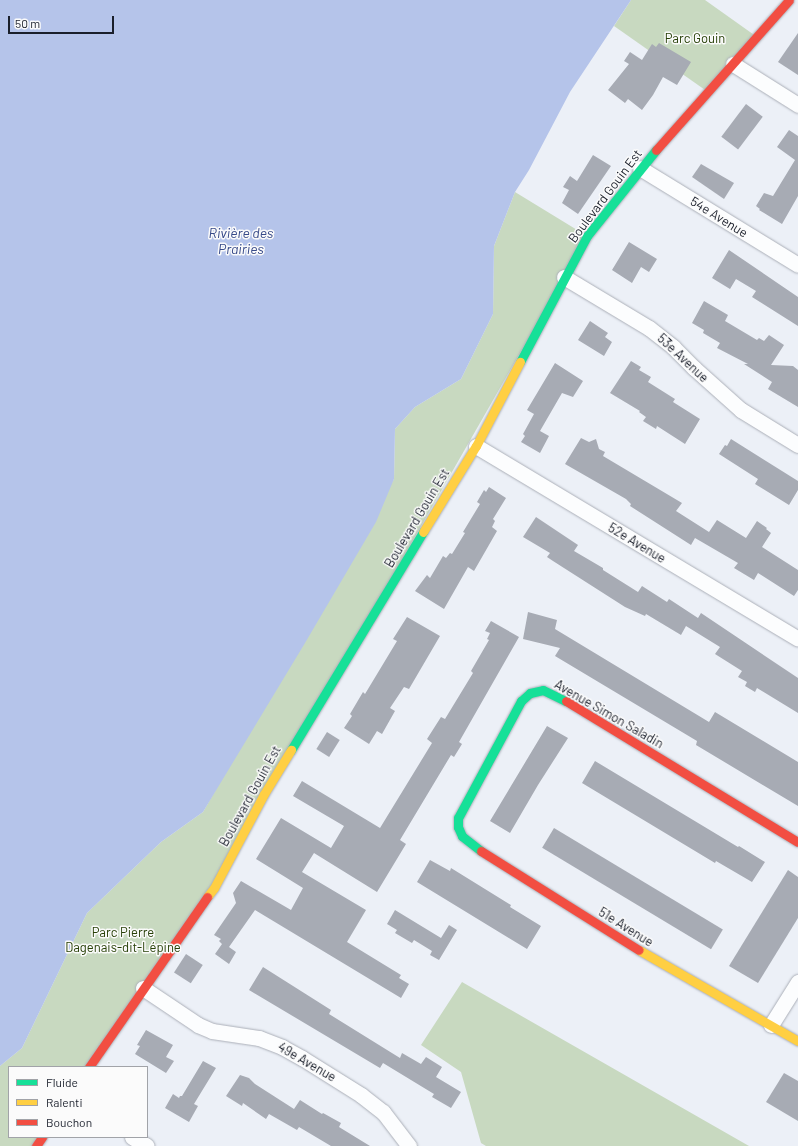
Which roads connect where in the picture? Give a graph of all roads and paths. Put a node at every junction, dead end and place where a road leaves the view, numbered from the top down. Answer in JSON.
{"nodes":[{"id":1,"x":789,"y":0,"type":"edge"},
{"id":2,"x":732,"y":64,"type":"junction"},
{"id":3,"x":798,"y":105,"type":"edge"},
{"id":4,"x":640,"y":168,"type":"junction"},
{"id":5,"x":796,"y":260,"type":"edge"},
{"id":6,"x":564,"y":277,"type":"junction"},
{"id":7,"x":798,"y":445,"type":"edge"},
{"id":8,"x":476,"y":446,"type":"junction"},
{"id":9,"x":798,"y":639,"type":"edge"},
{"id":10,"x":458,"y":818,"type":"joint"},
{"id":11,"x":798,"y":842,"type":"edge"},
{"id":12,"x":798,"y":982,"type":"edge"},
{"id":13,"x":143,"y":988,"type":"junction"},
{"id":14,"x":771,"y":1025,"type":"junction"},
{"id":15,"x":798,"y":1041,"type":"edge"},
{"id":16,"x":90,"y":1066,"type":"edge"},
{"id":17,"x":134,"y":1138,"type":"edge"},
{"id":18,"x":146,"y":1146,"type":"edge"},
{"id":19,"x":409,"y":1146,"type":"edge"}],
"edges":[{"from":1,"to":2,"type":"street","name":"Boulevard Gouin Est"},
{"from":2,"to":3,"type":"street"},
{"from":2,"to":4,"type":"street","name":"Boulevard Gouin Est"},
{"from":4,"to":5,"type":"street","name":"54e Avenue"},
{"from":4,"to":6,"type":"street","name":"Boulevard Gouin Est"},
{"from":6,"to":7,"type":"street","name":"53e Avenue"},
{"from":6,"to":8,"type":"street","name":"Boulevard Gouin Est"},
{"from":8,"to":9,"type":"street","name":"52e Avenue"},
{"from":8,"to":13,"type":"street","name":"Boulevard Gouin Est"},
{"from":10,"to":11,"type":"street","name":"Avenue Simon Saladin"},
{"from":10,"to":14,"type":"street","name":"51e Avenue"},
{"from":12,"to":14,"type":"street"},
{"from":13,"to":16,"type":"street","name":"Boulevard Gouin Est"},
{"from":13,"to":19,"type":"street","name":"49e Avenue"},
{"from":14,"to":15,"type":"street","name":"51e Avenue"},
{"from":17,"to":18,"type":"street"}]}
